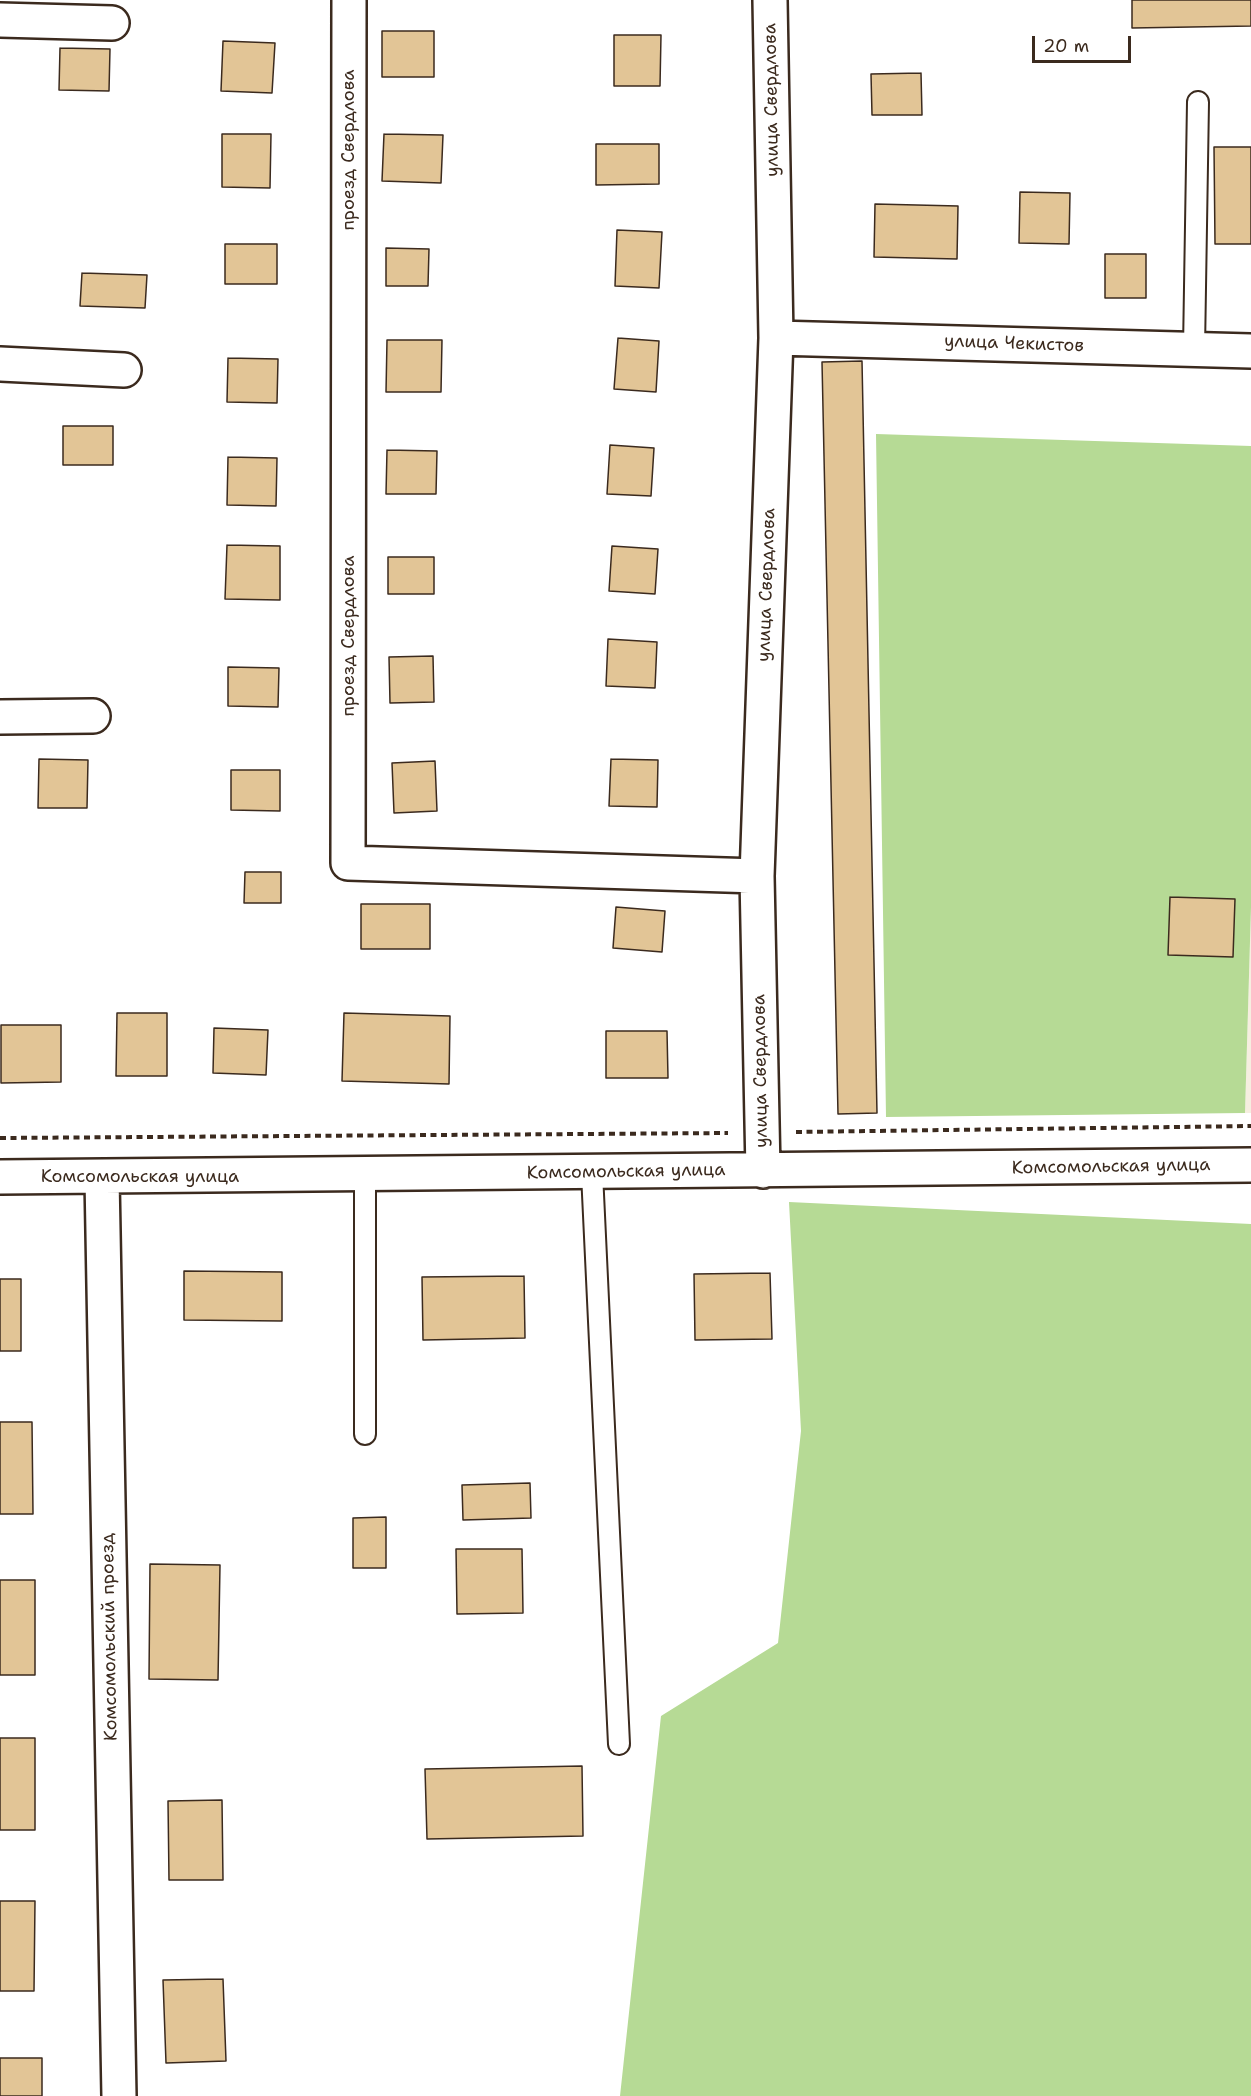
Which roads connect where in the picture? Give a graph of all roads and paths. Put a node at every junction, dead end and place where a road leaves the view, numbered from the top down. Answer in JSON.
{"nodes":[{"id":1,"x":349,"y":0,"type":"edge"},
{"id":2,"x":770,"y":0,"type":"edge"},
{"id":3,"x":0,"y":20,"type":"edge"},
{"id":4,"x":112,"y":23,"type":"dead end"},
{"id":5,"x":1198,"y":102,"type":"dead end"},
{"id":6,"x":776,"y":338,"type":"junction"},
{"id":7,"x":1194,"y":349,"type":"junction"},
{"id":8,"x":1251,"y":351,"type":"edge"},
{"id":9,"x":0,"y":364,"type":"edge"},
{"id":10,"x":124,"y":370,"type":"dead end"},
{"id":11,"x":93,"y":716,"type":"dead end"},
{"id":12,"x":0,"y":717,"type":"edge"},
{"id":13,"x":757,"y":876,"type":"junction"},
{"id":14,"x":1251,"y":1126,"type":"edge"},
{"id":15,"x":762,"y":1132,"type":"junction"},
{"id":16,"x":0,"y":1138,"type":"edge"},
{"id":17,"x":1251,"y":1166,"type":"edge"},
{"id":18,"x":763,"y":1171,"type":"junction"},
{"id":19,"x":592,"y":1173,"type":"junction"},
{"id":20,"x":365,"y":1175,"type":"junction"},
{"id":21,"x":0,"y":1177,"type":"edge"},
{"id":22,"x":102,"y":1178,"type":"junction"},
{"id":23,"x":365,"y":1434,"type":"dead end"},
{"id":24,"x":619,"y":1744,"type":"dead end"},
{"id":25,"x":119,"y":2096,"type":"edge"}],
"edges":[{"from":1,"to":13,"type":"street","name":"проезд Свердлова"},
{"from":2,"to":6,"type":"street","name":"улица Свердлова"},
{"from":3,"to":4,"type":"street"},
{"from":5,"to":7,"type":"lane"},
{"from":6,"to":7,"type":"street","name":"улица Чекистов"},
{"from":6,"to":13,"type":"street","name":"улица Свердлова"},
{"from":7,"to":8,"type":"street","name":"улица Чекистов"},
{"from":9,"to":10,"type":"street"},
{"from":11,"to":12,"type":"street"},
{"from":13,"to":15,"type":"street","name":"улица Свердлова"},
{"from":14,"to":15,"type":"path"},
{"from":15,"to":16,"type":"path"},
{"from":15,"to":18,"type":"street","name":"улица Свердлова"},
{"from":17,"to":18,"type":"street","name":"Комсомольская улица"},
{"from":18,"to":19,"type":"street","name":"Комсомольская улица"},
{"from":19,"to":20,"type":"street","name":"Комсомольская улица"},
{"from":19,"to":24,"type":"lane"},
{"from":20,"to":22,"type":"street","name":"Комсомольская улица"},
{"from":20,"to":23,"type":"lane"},
{"from":21,"to":22,"type":"street","name":"Комсомольская улица"},
{"from":22,"to":25,"type":"street","name":"Комсомольский проезд"}]}
